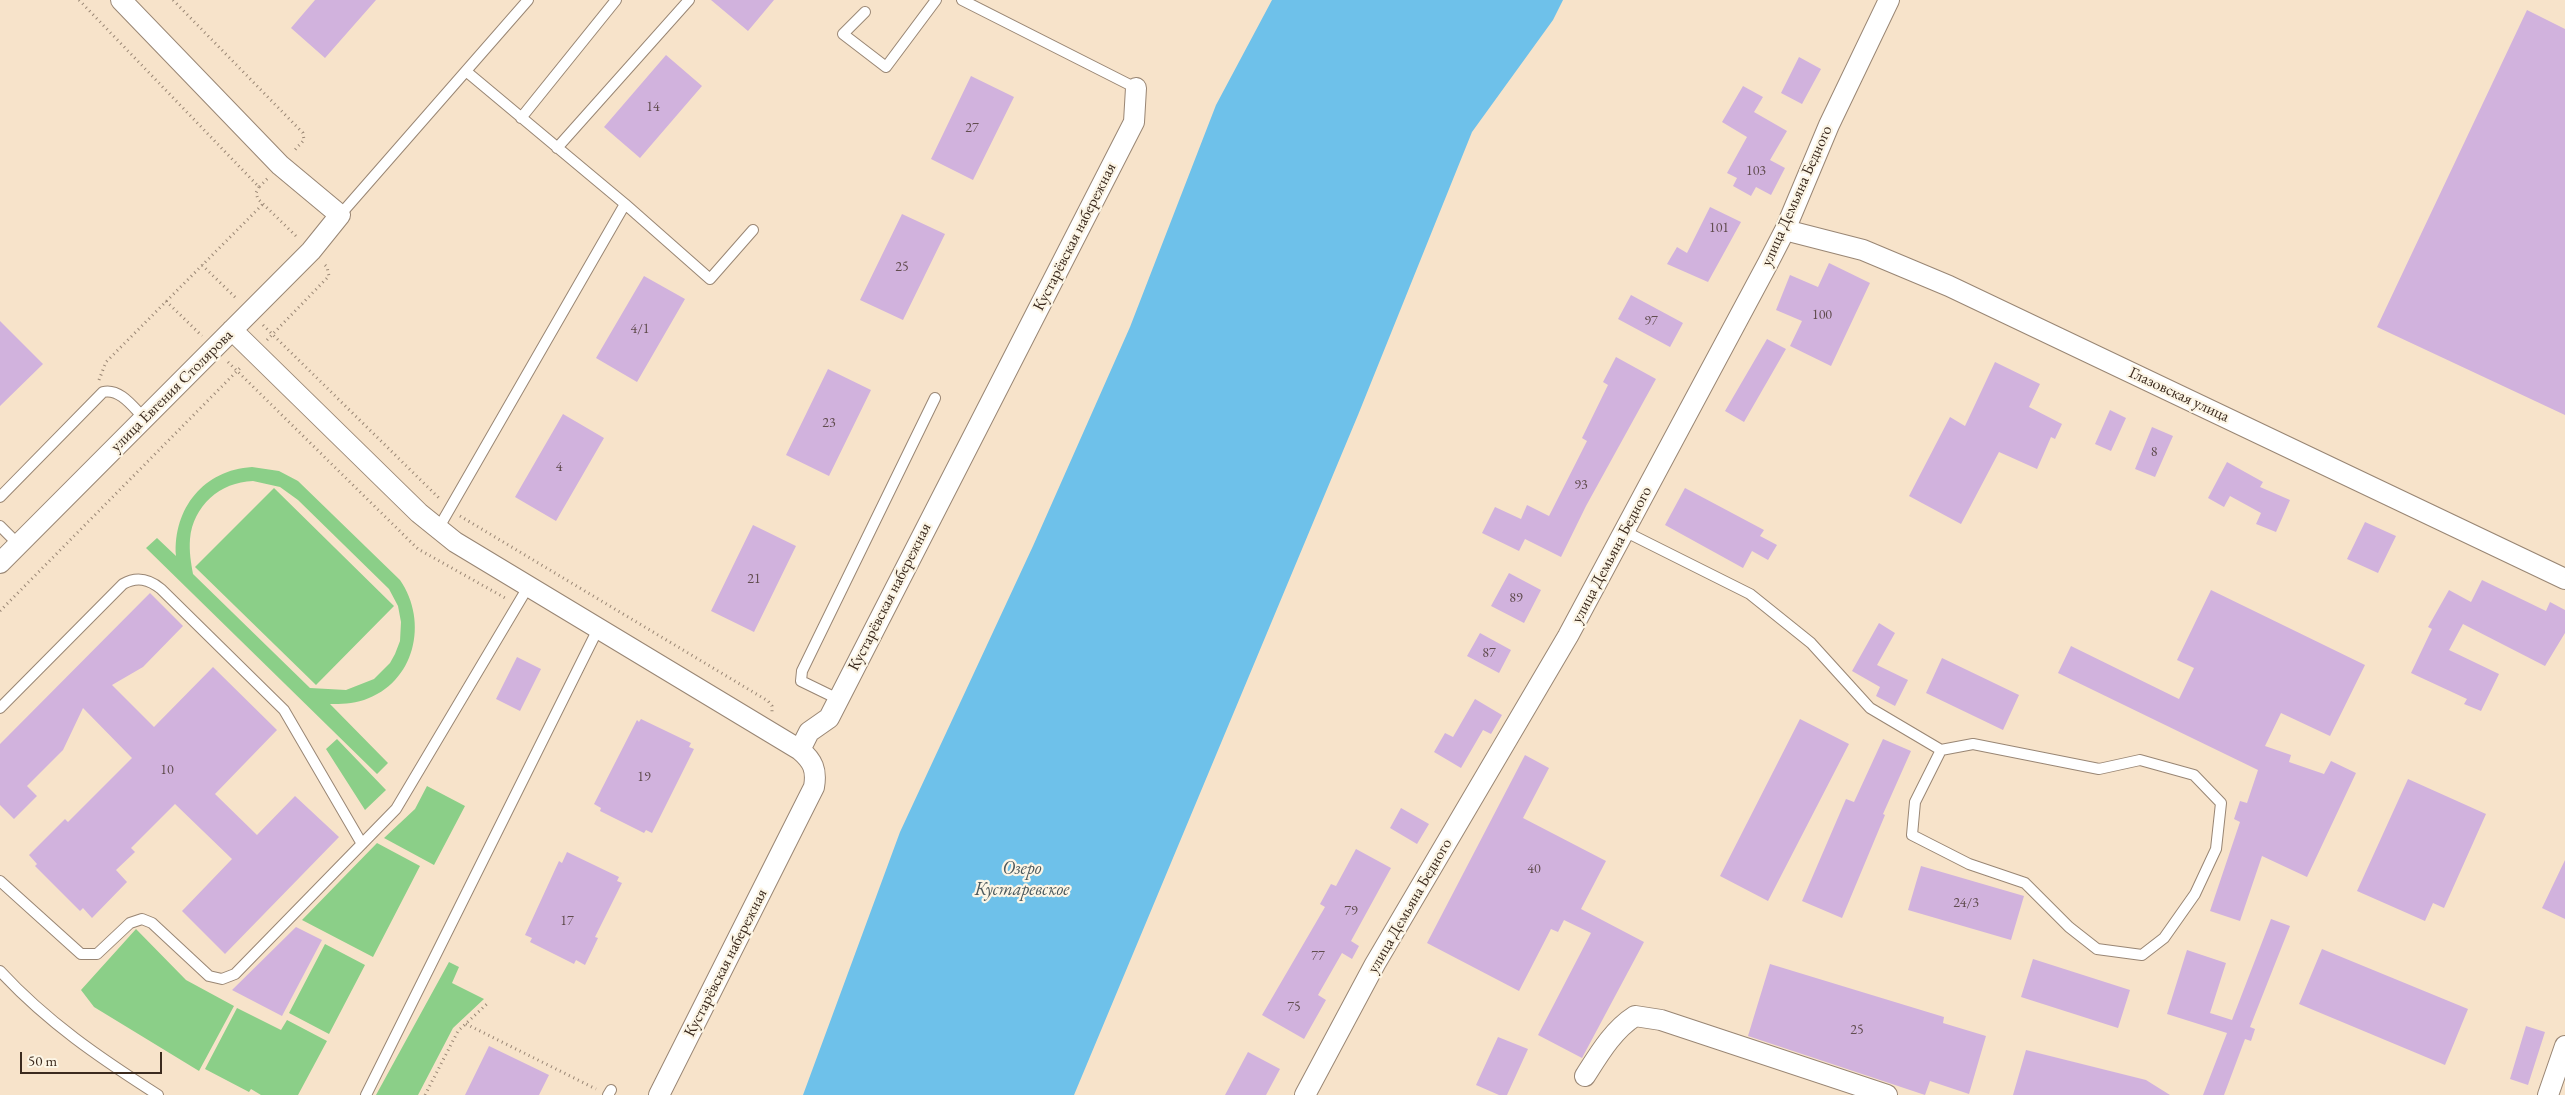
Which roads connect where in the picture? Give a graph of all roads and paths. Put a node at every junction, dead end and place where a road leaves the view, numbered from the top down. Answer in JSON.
{"nodes":[{"id":1,"x":122,"y":0,"type":"edge"},
{"id":2,"x":528,"y":0,"type":"edge"},
{"id":3,"x":616,"y":0,"type":"edge"},
{"id":4,"x":689,"y":0,"type":"edge"},
{"id":5,"x":936,"y":0,"type":"edge"},
{"id":6,"x":962,"y":0,"type":"edge"},
{"id":7,"x":1889,"y":0,"type":"edge"},
{"id":8,"x":865,"y":12,"type":"dead end"},
{"id":9,"x":467,"y":72,"type":"junction"},
{"id":10,"x":1136,"y":88,"type":"joint"},
{"id":11,"x":521,"y":118,"type":"junction"},
{"id":12,"x":557,"y":148,"type":"junction"},
{"id":13,"x":263,"y":204,"type":"dead end"},
{"id":14,"x":626,"y":204,"type":"junction"},
{"id":15,"x":340,"y":216,"type":"junction"},
{"id":16,"x":753,"y":230,"type":"dead end"},
{"id":17,"x":1785,"y":230,"type":"junction"},
{"id":18,"x":202,"y":265,"type":"junction"},
{"id":19,"x":250,"y":312,"type":"junction"},
{"id":20,"x":232,"y":330,"type":"junction"},
{"id":21,"x":98,"y":396,"type":"junction"},
{"id":22,"x":935,"y":398,"type":"dead end"},
{"id":23,"x":144,"y":418,"type":"junction"},
{"id":24,"x":0,"y":497,"type":"edge"},
{"id":25,"x":451,"y":509,"type":"junction"},
{"id":26,"x":0,"y":526,"type":"edge"},
{"id":27,"x":438,"y":530,"type":"junction"},
{"id":28,"x":1624,"y":531,"type":"junction"},
{"id":29,"x":18,"y":544,"type":"junction"},
{"id":30,"x":0,"y":563,"type":"edge"},
{"id":31,"x":2565,"y":580,"type":"edge"},
{"id":32,"x":528,"y":587,"type":"junction"},
{"id":33,"x":598,"y":629,"type":"junction"},
{"id":34,"x":838,"y":700,"type":"junction"},
{"id":35,"x":0,"y":708,"type":"edge"},
{"id":36,"x":763,"y":728,"type":"junction"},
{"id":37,"x":800,"y":750,"type":"junction"},
{"id":38,"x":1941,"y":750,"type":"junction"},
{"id":39,"x":362,"y":844,"type":"junction"},
{"id":40,"x":0,"y":882,"type":"edge"},
{"id":41,"x":0,"y":971,"type":"edge"},
{"id":42,"x":489,"y":1002,"type":"dead end"},
{"id":43,"x":466,"y":1024,"type":"junction"},
{"id":44,"x":2565,"y":1046,"type":"edge"},
{"id":45,"x":1585,"y":1076,"type":"dead end"},
{"id":46,"x":609,"y":1093,"type":"edge"},
{"id":47,"x":158,"y":1095,"type":"edge"},
{"id":48,"x":366,"y":1095,"type":"edge"},
{"id":49,"x":425,"y":1095,"type":"edge"},
{"id":50,"x":659,"y":1095,"type":"edge"},
{"id":51,"x":1305,"y":1095,"type":"edge"},
{"id":52,"x":1887,"y":1095,"type":"edge"},
{"id":53,"x":2548,"y":1095,"type":"edge"}],
"edges":[{"from":1,"to":15,"type":"street"},
{"from":2,"to":9,"type":"lane"},
{"from":3,"to":11,"type":"lane"},
{"from":4,"to":12,"type":"lane"},
{"from":5,"to":8,"type":"lane"},
{"from":6,"to":10,"type":"lane"},
{"from":7,"to":17,"type":"street","name":"улица Демьяна Бедного"},
{"from":9,"to":11,"type":"lane"},
{"from":9,"to":15,"type":"lane"},
{"from":10,"to":34,"type":"street","name":"Кустарёвская набережная"},
{"from":11,"to":12,"type":"lane"},
{"from":12,"to":14,"type":"lane"},
{"from":13,"to":18,"type":"path"},
{"from":14,"to":16,"type":"lane"},
{"from":14,"to":25,"type":"lane"},
{"from":15,"to":19,"type":"street","name":"улица Евгения Столярова"},
{"from":17,"to":28,"type":"street","name":"улица Демьяна Бедного"},
{"from":17,"to":31,"type":"street","name":"Глазовская улица"},
{"from":18,"to":19,"type":"path"},
{"from":18,"to":21,"type":"path"},
{"from":19,"to":20,"type":"street","name":"улица Евгения Столярова"},
{"from":19,"to":25,"type":"path"},
{"from":20,"to":23,"type":"street","name":"улица Евгения Столярова"},
{"from":20,"to":27,"type":"street"},
{"from":21,"to":23,"type":"lane"},
{"from":21,"to":24,"type":"lane"},
{"from":22,"to":34,"type":"lane"},
{"from":23,"to":29,"type":"street","name":"улица Евгения Столярова"},
{"from":25,"to":27,"type":"lane"},
{"from":25,"to":36,"type":"path"},
{"from":26,"to":29,"type":"lane"},
{"from":27,"to":32,"type":"street"},
{"from":28,"to":38,"type":"lane"},
{"from":28,"to":51,"type":"street","name":"улица Демьяна Бедного"},
{"from":29,"to":30,"type":"street","name":"улица Евгения Столярова"},
{"from":32,"to":33,"type":"street"},
{"from":32,"to":39,"type":"lane"},
{"from":33,"to":36,"type":"street"},
{"from":33,"to":48,"type":"lane"},
{"from":34,"to":37,"type":"street","name":"Кустарёвская набережная"},
{"from":35,"to":39,"type":"lane"},
{"from":36,"to":37,"type":"street"},
{"from":37,"to":50,"type":"street","name":"Кустарёвская набережная"},
{"from":38,"to":38,"type":"lane"},
{"from":39,"to":40,"type":"lane"},
{"from":41,"to":47,"type":"lane"},
{"from":42,"to":43,"type":"path"},
{"from":43,"to":46,"type":"path"},
{"from":43,"to":49,"type":"path"},
{"from":44,"to":53,"type":"street"},
{"from":45,"to":52,"type":"street"}]}
